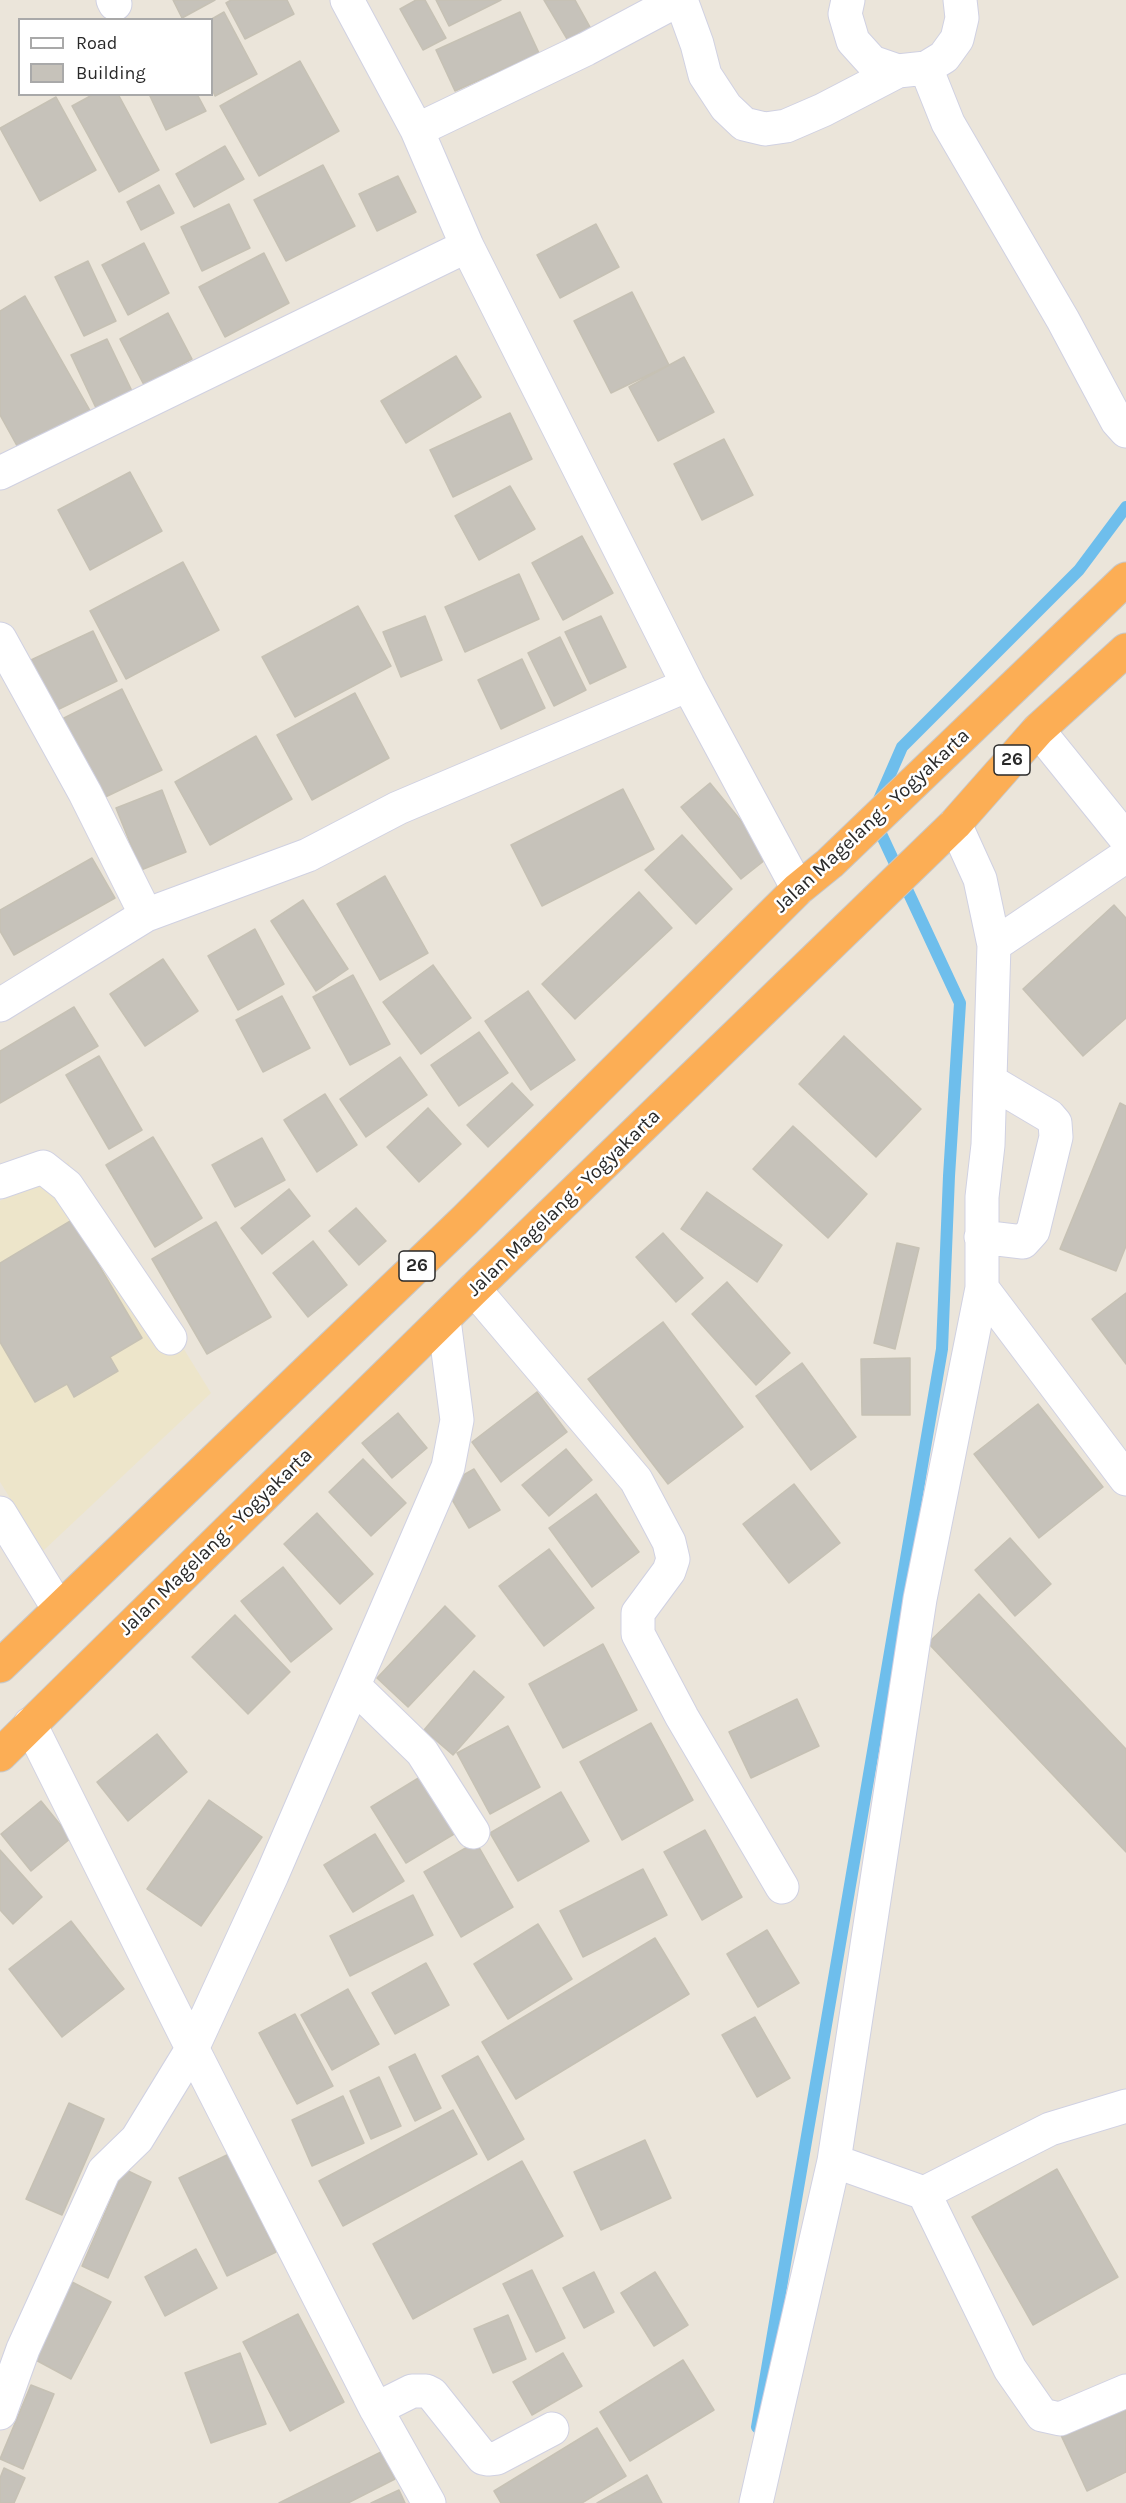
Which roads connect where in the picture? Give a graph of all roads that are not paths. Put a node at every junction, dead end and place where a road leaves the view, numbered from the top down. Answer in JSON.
{"nodes":[{"id":1,"x":347,"y":0,"type":"edge"},
{"id":2,"x":679,"y":0,"type":"edge"},
{"id":3,"x":848,"y":0,"type":"edge"},
{"id":4,"x":960,"y":0,"type":"edge"},
{"id":5,"x":912,"y":70,"type":"junction"},
{"id":6,"x":417,"y":130,"type":"junction"},
{"id":7,"x":467,"y":246,"type":"junction"},
{"id":8,"x":1123,"y":420,"type":"edge"},
{"id":9,"x":0,"y":473,"type":"edge"},
{"id":10,"x":1126,"y":579,"type":"edge"},
{"id":11,"x":0,"y":639,"type":"edge"},
{"id":12,"x":1126,"y":650,"type":"edge"},
{"id":13,"x":687,"y":685,"type":"junction"},
{"id":14,"x":1038,"y":730,"type":"junction"},
{"id":15,"x":955,"y":824,"type":"junction"},
{"id":16,"x":1126,"y":839,"type":"edge"},
{"id":17,"x":1126,"y":856,"type":"edge"},
{"id":18,"x":798,"y":889,"type":"junction"},
{"id":19,"x":146,"y":915,"type":"junction"},
{"id":20,"x":994,"y":945,"type":"junction"},
{"id":21,"x":0,"y":1005,"type":"edge"},
{"id":22,"x":990,"y":1081,"type":"junction"},
{"id":23,"x":0,"y":1182,"type":"edge"},
{"id":24,"x":981,"y":1237,"type":"junction"},
{"id":25,"x":982,"y":1288,"type":"junction"},
{"id":26,"x":474,"y":1289,"type":"junction"},
{"id":27,"x":444,"y":1320,"type":"junction"},
{"id":28,"x":170,"y":1338,"type":"dead end"},
{"id":29,"x":1126,"y":1479,"type":"edge"},
{"id":30,"x":0,"y":1514,"type":"edge"},
{"id":31,"x":58,"y":1608,"type":"junction"},
{"id":32,"x":0,"y":1666,"type":"edge"},
{"id":33,"x":354,"y":1686,"type":"junction"},
{"id":34,"x":30,"y":1724,"type":"junction"},
{"id":35,"x":0,"y":1755,"type":"edge"},
{"id":36,"x":473,"y":1833,"type":"dead end"},
{"id":37,"x":782,"y":1887,"type":"dead end"},
{"id":38,"x":192,"y":2049,"type":"junction"},
{"id":39,"x":1126,"y":2106,"type":"edge"},
{"id":40,"x":834,"y":2161,"type":"junction"},
{"id":41,"x":924,"y":2193,"type":"junction"},
{"id":42,"x":1126,"y":2391,"type":"edge"},
{"id":43,"x":376,"y":2409,"type":"junction"},
{"id":44,"x":0,"y":2413,"type":"edge"},
{"id":45,"x":552,"y":2429,"type":"dead end"},
{"id":46,"x":429,"y":2503,"type":"edge"},
{"id":47,"x":756,"y":2503,"type":"edge"}],
"edges":[{"from":1,"to":6,"type":"street"},
{"from":2,"to":5,"type":"street"},
{"from":2,"to":6,"type":"street"},
{"from":3,"to":5,"type":"street"},
{"from":4,"to":5,"type":"street"},
{"from":5,"to":8,"type":"street"},
{"from":6,"to":7,"type":"street"},
{"from":7,"to":9,"type":"street"},
{"from":7,"to":13,"type":"street"},
{"from":10,"to":18,"type":"highway","name":"Jalan Magelang - Yogyakarta","number":"26"},
{"from":11,"to":19,"type":"street"},
{"from":12,"to":14,"type":"highway","name":"Jalan Magelang - Yogyakarta","number":"26"},
{"from":13,"to":18,"type":"street"},
{"from":13,"to":19,"type":"street"},
{"from":14,"to":15,"type":"highway","name":"Jalan Magelang - Yogyakarta","number":"26"},
{"from":14,"to":16,"type":"street"},
{"from":15,"to":20,"type":"street"},
{"from":15,"to":26,"type":"highway","name":"Jalan Magelang - Yogyakarta","number":"26"},
{"from":17,"to":20,"type":"street"},
{"from":18,"to":31,"type":"highway","name":"Jalan Magelang - Yogyakarta","number":"26"},
{"from":19,"to":21,"type":"street"},
{"from":20,"to":22,"type":"street"},
{"from":22,"to":24,"type":"street"},
{"from":22,"to":24,"type":"street"},
{"from":23,"to":28,"type":"street"},
{"from":24,"to":25,"type":"street"},
{"from":25,"to":29,"type":"street"},
{"from":25,"to":40,"type":"street"},
{"from":26,"to":27,"type":"highway","name":"Jalan Magelang - Yogyakarta","number":"26"},
{"from":26,"to":37,"type":"street"},
{"from":27,"to":33,"type":"street"},
{"from":27,"to":34,"type":"highway","name":"Jalan Magelang - Yogyakarta","number":"26"},
{"from":30,"to":31,"type":"street"},
{"from":31,"to":32,"type":"highway","name":"Jalan Magelang - Yogyakarta","number":"26"},
{"from":33,"to":36,"type":"street"},
{"from":33,"to":38,"type":"street"},
{"from":34,"to":35,"type":"highway","name":"Jalan Magelang - Yogyakarta","number":"26"},
{"from":34,"to":38,"type":"street"},
{"from":38,"to":43,"type":"street"},
{"from":38,"to":44,"type":"street"},
{"from":39,"to":41,"type":"street"},
{"from":40,"to":41,"type":"street"},
{"from":40,"to":47,"type":"street"},
{"from":41,"to":42,"type":"street"},
{"from":43,"to":45,"type":"street"},
{"from":43,"to":46,"type":"street"}]}
